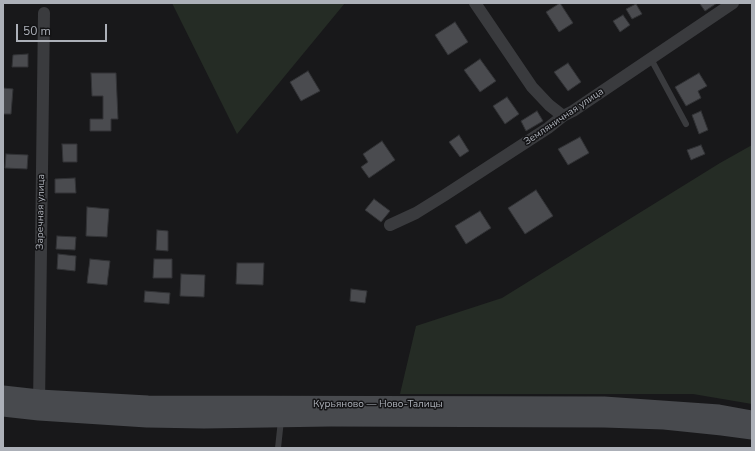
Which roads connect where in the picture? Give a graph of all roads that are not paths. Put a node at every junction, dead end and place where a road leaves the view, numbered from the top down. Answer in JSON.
{"nodes":[{"id":1,"x":475,"y":3,"type":"edge"},
{"id":2,"x":733,"y":3,"type":"edge"},
{"id":3,"x":44,"y":13,"type":"dead end"},
{"id":4,"x":651,"y":59,"type":"junction"},
{"id":5,"x":563,"y":116,"type":"junction"},
{"id":6,"x":686,"y":124,"type":"dead end"},
{"id":7,"x":390,"y":225,"type":"dead end"},
{"id":8,"x":3,"y":394,"type":"edge"},
{"id":9,"x":39,"y":405,"type":"junction"},
{"id":10,"x":3,"y":408,"type":"edge"},
{"id":11,"x":752,"y":418,"type":"edge"},
{"id":12,"x":281,"y":419,"type":"junction"},
{"id":13,"x":752,"y":431,"type":"edge"},
{"id":14,"x":278,"y":448,"type":"edge"}],
"edges":[{"from":1,"to":5,"type":"street"},
{"from":2,"to":4,"type":"street","name":"Земляничная улица"},
{"from":3,"to":9,"type":"street","name":"Заречная улица"},
{"from":4,"to":5,"type":"street","name":"Земляничная улица"},
{"from":4,"to":6,"type":"lane"},
{"from":5,"to":7,"type":"street","name":"Земляничная улица"},
{"from":8,"to":9,"type":"main road","name":"Курьяново — Ново-Талицы"},
{"from":9,"to":10,"type":"main road","name":"Курьяново — Ново-Талицы"},
{"from":9,"to":11,"type":"main road","name":"Курьяново — Ново-Талицы"},
{"from":9,"to":12,"type":"main road","name":"Курьяново — Ново-Талицы"},
{"from":12,"to":13,"type":"main road","name":"Курьяново — Ново-Талицы"},
{"from":12,"to":14,"type":"lane"}]}
